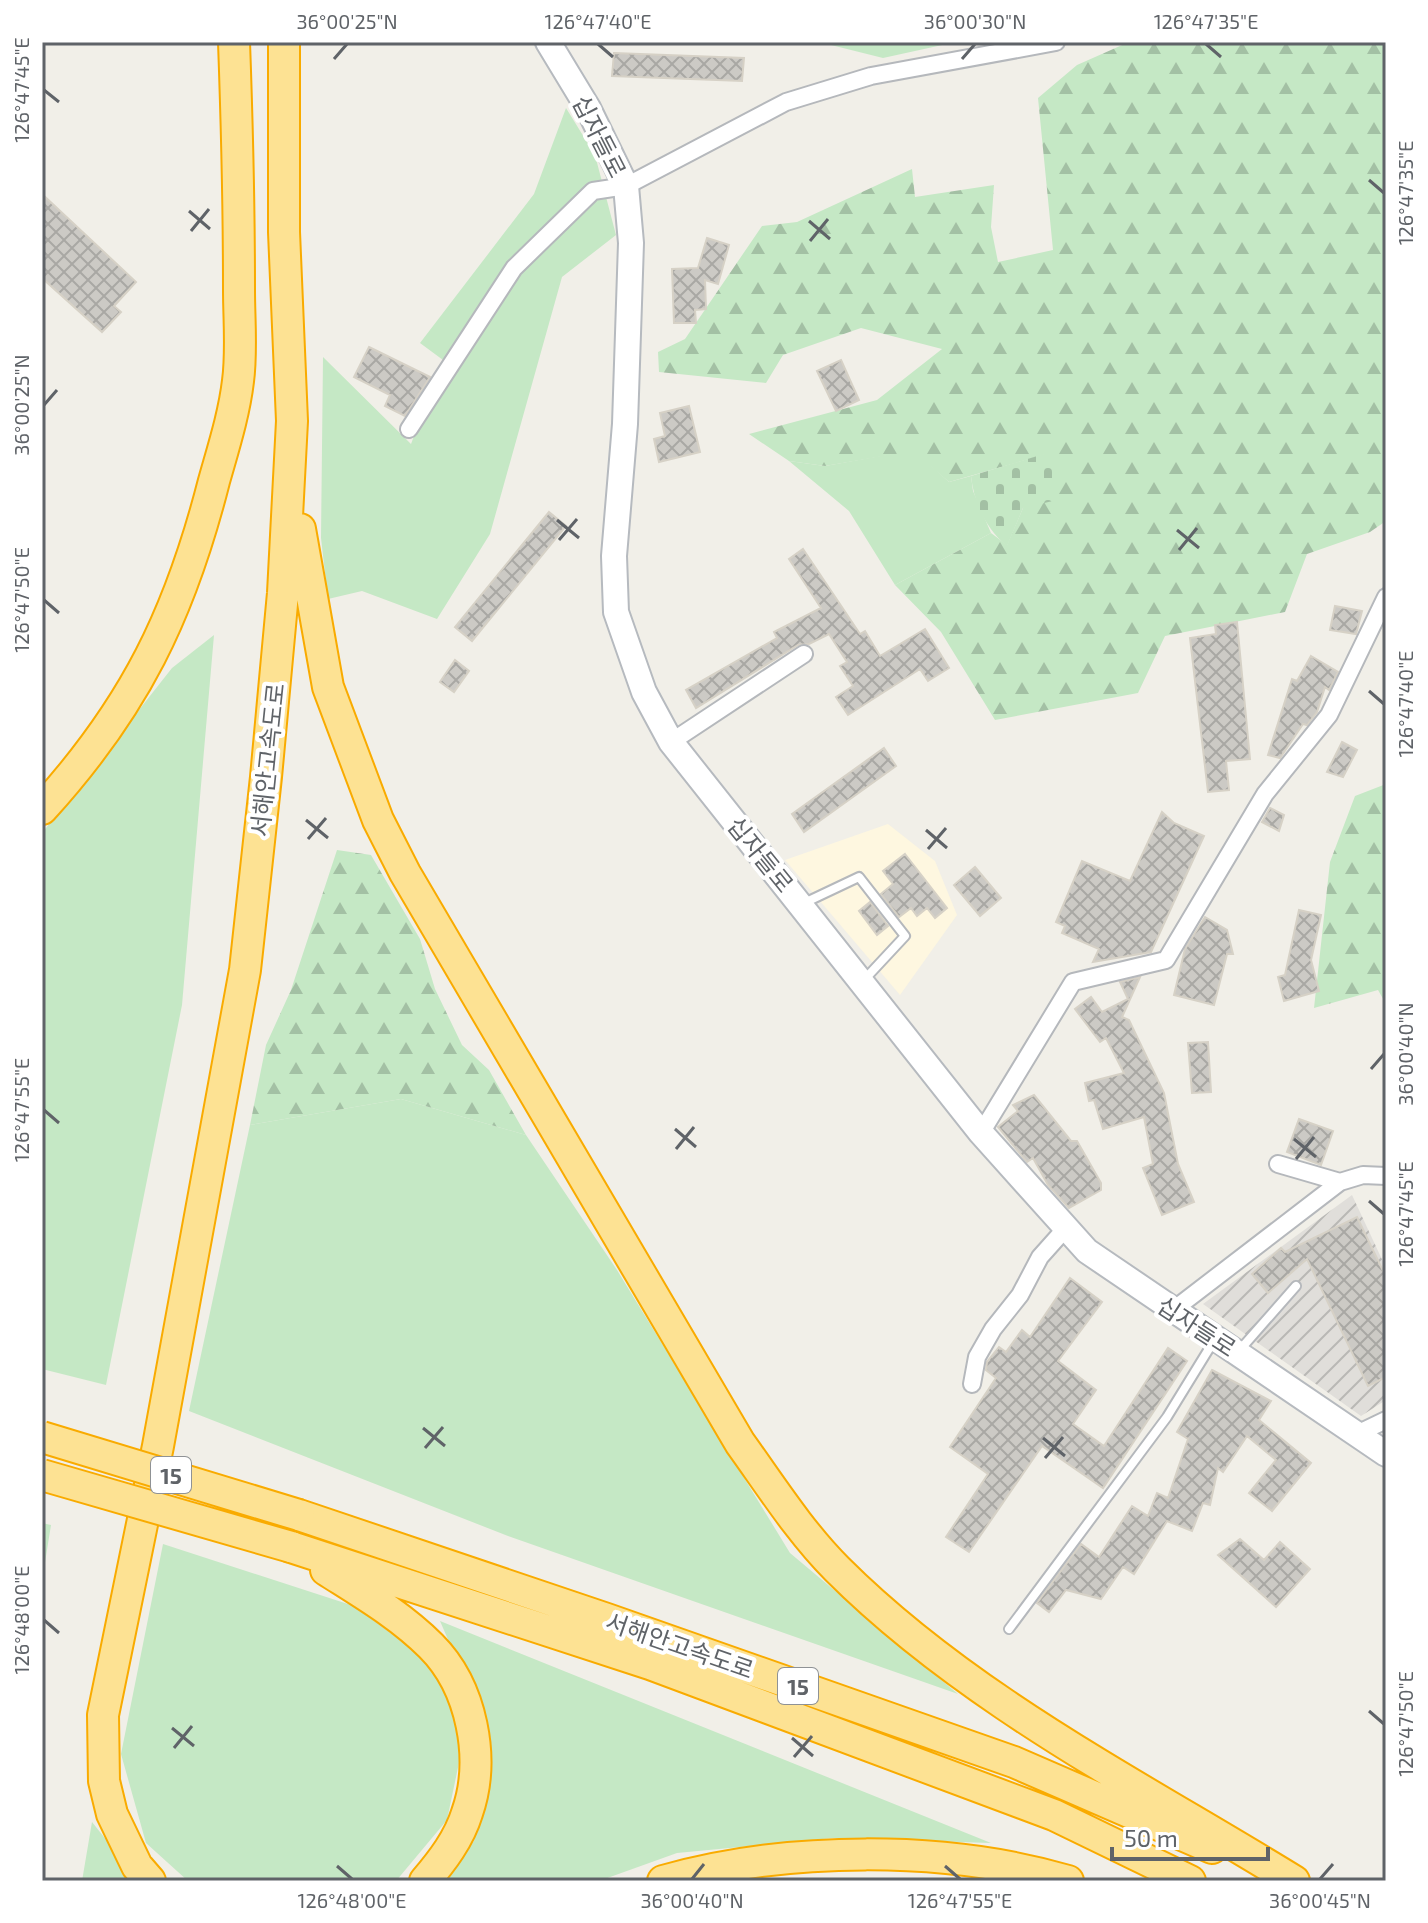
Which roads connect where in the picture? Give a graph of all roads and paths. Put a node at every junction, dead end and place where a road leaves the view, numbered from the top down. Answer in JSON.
{"nodes":[{"id":1,"x":234,"y":42,"type":"edge"},
{"id":2,"x":284,"y":42,"type":"edge"},
{"id":3,"x":548,"y":42,"type":"edge"},
{"id":4,"x":1056,"y":42,"type":"edge"},
{"id":5,"x":626,"y":186,"type":"junction"},
{"id":6,"x":292,"y":421,"type":"junction"},
{"id":7,"x":409,"y":429,"type":"dead end"},
{"id":8,"x":1386,"y":597,"type":"edge"},
{"id":9,"x":804,"y":654,"type":"dead end"},
{"id":10,"x":671,"y":742,"type":"junction"},
{"id":11,"x":42,"y":809,"type":"edge"},
{"id":12,"x":802,"y":904,"type":"junction"},
{"id":13,"x":863,"y":981,"type":"junction"},
{"id":14,"x":981,"y":1133,"type":"junction"},
{"id":15,"x":1278,"y":1164,"type":"dead end"},
{"id":16,"x":1386,"y":1176,"type":"edge"},
{"id":17,"x":1340,"y":1182,"type":"junction"},
{"id":18,"x":1065,"y":1229,"type":"junction"},
{"id":19,"x":1296,"y":1286,"type":"dead end"},
{"id":20,"x":1172,"y":1311,"type":"junction"},
{"id":21,"x":1215,"y":1338,"type":"junction"},
{"id":22,"x":1237,"y":1352,"type":"junction"},
{"id":23,"x":972,"y":1384,"type":"dead end"},
{"id":24,"x":1386,"y":1420,"type":"edge"},
{"id":25,"x":1359,"y":1433,"type":"junction"},
{"id":26,"x":42,"y":1437,"type":"edge"},
{"id":27,"x":1386,"y":1454,"type":"edge"},
{"id":28,"x":42,"y":1475,"type":"edge"},
{"id":29,"x":291,"y":1547,"type":"junction"},
{"id":30,"x":1009,"y":1629,"type":"dead end"},
{"id":31,"x":150,"y":1881,"type":"edge"},
{"id":32,"x":425,"y":1881,"type":"edge"},
{"id":33,"x":663,"y":1881,"type":"edge"},
{"id":34,"x":1068,"y":1881,"type":"edge"},
{"id":35,"x":1190,"y":1881,"type":"edge"},
{"id":36,"x":1287,"y":1881,"type":"edge"},
{"id":37,"x":1294,"y":1881,"type":"edge"}],
"edges":[{"from":1,"to":11,"type":"highway"},
{"from":2,"to":6,"type":"highway","name":"서해안고속도로"},
{"from":3,"to":5,"type":"main road","name":"십자들로"},
{"from":4,"to":5,"type":"street"},
{"from":5,"to":7,"type":"street"},
{"from":5,"to":10,"type":"main road","name":"십자들로"},
{"from":6,"to":31,"type":"highway","name":"서해안고속도로"},
{"from":6,"to":37,"type":"highway"},
{"from":8,"to":14,"type":"street"},
{"from":9,"to":10,"type":"street"},
{"from":10,"to":12,"type":"main road","name":"십자들로"},
{"from":12,"to":13,"type":"main road","name":"십자들로"},
{"from":12,"to":13,"type":"lane"},
{"from":13,"to":14,"type":"main road","name":"십자들로"},
{"from":14,"to":18,"type":"main road","name":"십자들로"},
{"from":15,"to":17,"type":"street"},
{"from":16,"to":17,"type":"street"},
{"from":17,"to":20,"type":"street"},
{"from":18,"to":20,"type":"main road","name":"십자들로"},
{"from":18,"to":23,"type":"street"},
{"from":19,"to":22,"type":"lane"},
{"from":20,"to":21,"type":"main road","name":"십자들로"},
{"from":21,"to":22,"type":"main road","name":"십자들로"},
{"from":21,"to":30,"type":"lane"},
{"from":22,"to":25,"type":"main road","name":"십자들로"},
{"from":24,"to":25,"type":"street"},
{"from":25,"to":27,"type":"main road","name":"십자들로"},
{"from":26,"to":36,"type":"highway","name":"서해안고속도로","number":"15","bridge":true},
{"from":28,"to":29,"type":"highway","name":"서해안고속도로","number":"15","bridge":true},
{"from":29,"to":32,"type":"highway"},
{"from":29,"to":35,"type":"highway","name":"서해안고속도로","number":"15"},
{"from":33,"to":34,"type":"highway"}]}
